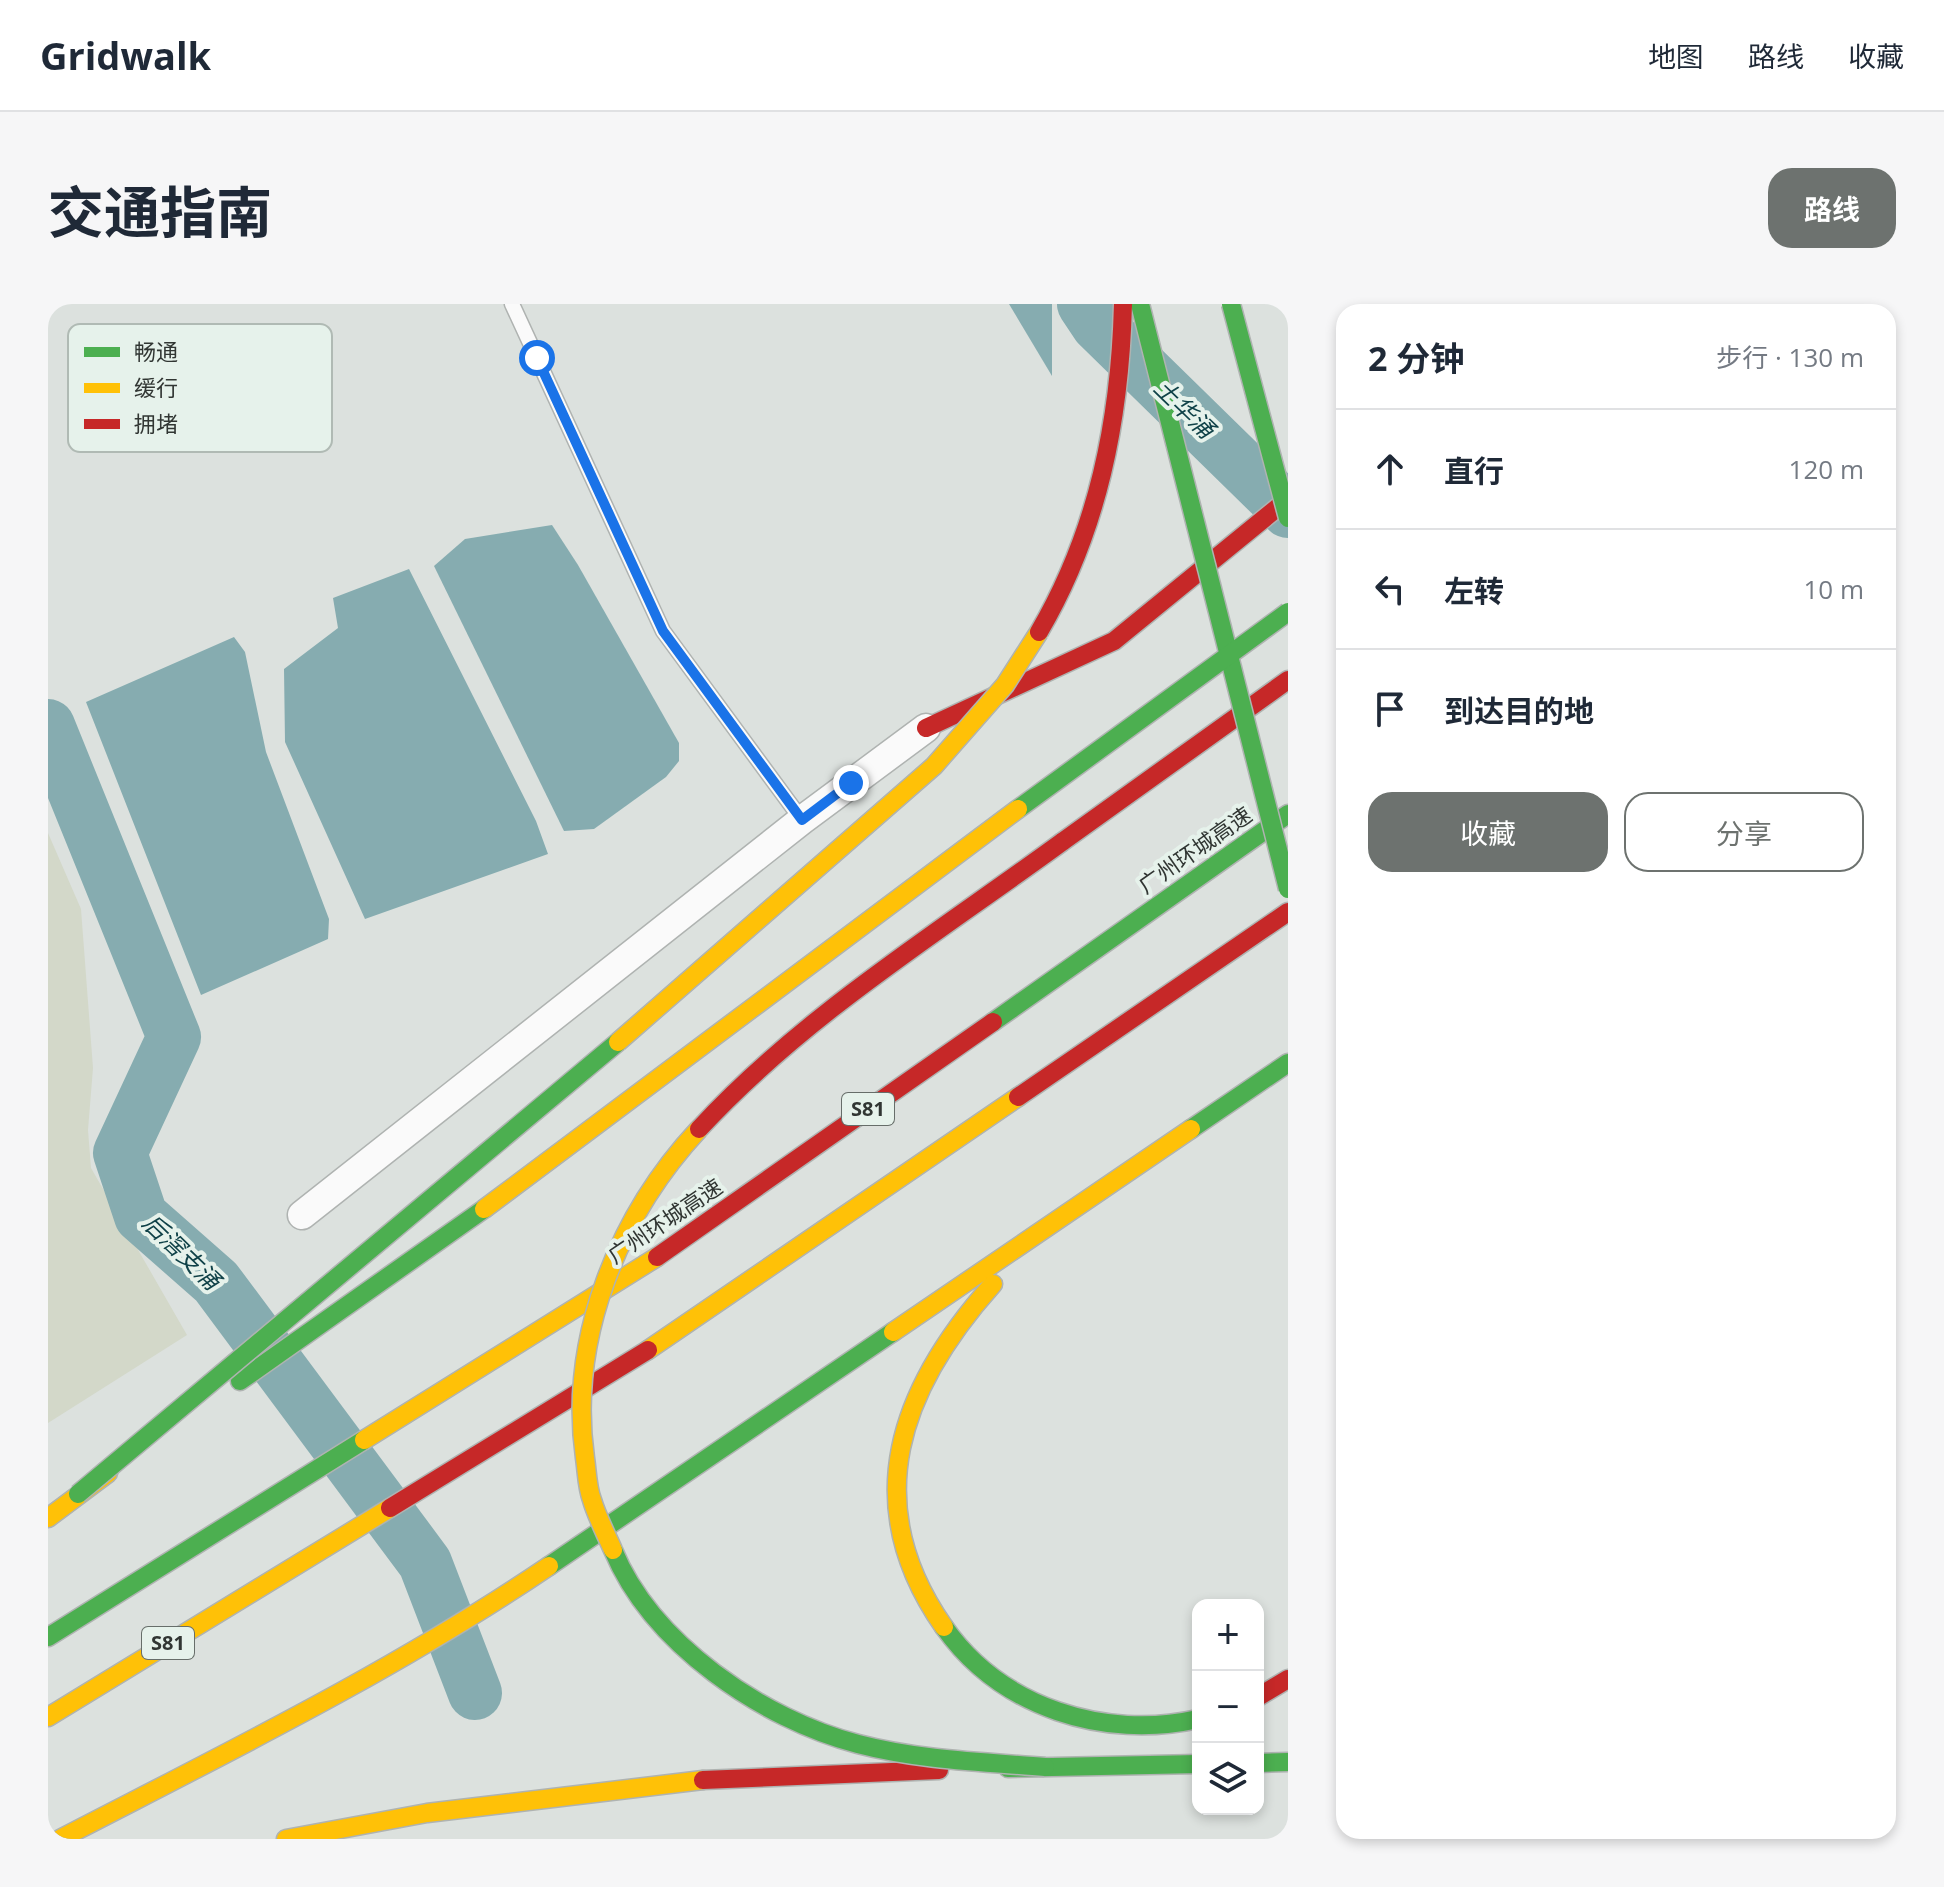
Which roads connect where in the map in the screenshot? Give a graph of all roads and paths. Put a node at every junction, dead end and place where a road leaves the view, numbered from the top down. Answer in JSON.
{"nodes":[{"id":1,"x":512,"y":304,"type":"edge"},
{"id":2,"x":1123,"y":304,"type":"edge"},
{"id":3,"x":1140,"y":304,"type":"edge"},
{"id":4,"x":1231,"y":304,"type":"edge"},
{"id":5,"x":1288,"y":499,"type":"edge"},
{"id":6,"x":1288,"y":518,"type":"edge"},
{"id":7,"x":1288,"y":612,"type":"edge"},
{"id":8,"x":1288,"y":680,"type":"edge"},
{"id":9,"x":926,"y":728,"type":"joint"},
{"id":10,"x":1288,"y":814,"type":"edge"},
{"id":11,"x":802,"y":820,"type":"junction"},
{"id":12,"x":1288,"y":889,"type":"edge"},
{"id":13,"x":1288,"y":912,"type":"edge"},
{"id":14,"x":1288,"y":1063,"type":"edge"},
{"id":15,"x":1288,"y":1072,"type":"edge"},
{"id":16,"x":1194,"y":1128,"type":"junction"},
{"id":17,"x":302,"y":1215,"type":"dead end"},
{"id":18,"x":78,"y":1494,"type":"junction"},
{"id":19,"x":48,"y":1518,"type":"edge"},
{"id":20,"x":48,"y":1637,"type":"edge"},
{"id":21,"x":1288,"y":1679,"type":"edge"},
{"id":22,"x":1264,"y":1693,"type":"edge"},
{"id":23,"x":48,"y":1717,"type":"edge"},
{"id":24,"x":1192,"y":1720,"type":"edge"},
{"id":25,"x":1288,"y":1762,"type":"edge"},
{"id":26,"x":1264,"y":1763,"type":"edge"},
{"id":27,"x":1192,"y":1764,"type":"edge"},
{"id":28,"x":1045,"y":1767,"type":"junction"},
{"id":29,"x":60,"y":1839,"type":"edge"},
{"id":30,"x":286,"y":1839,"type":"edge"}],
"edges":[{"from":1,"to":11,"type":"lane"},
{"from":2,"to":18,"type":"main road","bridge":true},
{"from":3,"to":12,"type":"main road","bridge":true},
{"from":4,"to":6,"type":"main road","bridge":true},
{"from":5,"to":9,"type":"main road"},
{"from":7,"to":18,"type":"main road","bridge":true},
{"from":8,"to":28,"type":"main road","bridge":true},
{"from":9,"to":11,"type":"street"},
{"from":10,"to":20,"type":"main road","name":"广州环城高速","number":"S81"},
{"from":11,"to":17,"type":"street"},
{"from":13,"to":23,"type":"main road","number":"S81"},
{"from":14,"to":16,"type":"main road"},
{"from":15,"to":16,"type":"main road"},
{"from":16,"to":24,"type":"main road"},
{"from":16,"to":29,"type":"main road"},
{"from":18,"to":19,"type":"main road"},
{"from":21,"to":22,"type":"main road"},
{"from":25,"to":26,"type":"main road"},
{"from":27,"to":28,"type":"main road"},
{"from":28,"to":30,"type":"main road","bridge":true}]}
